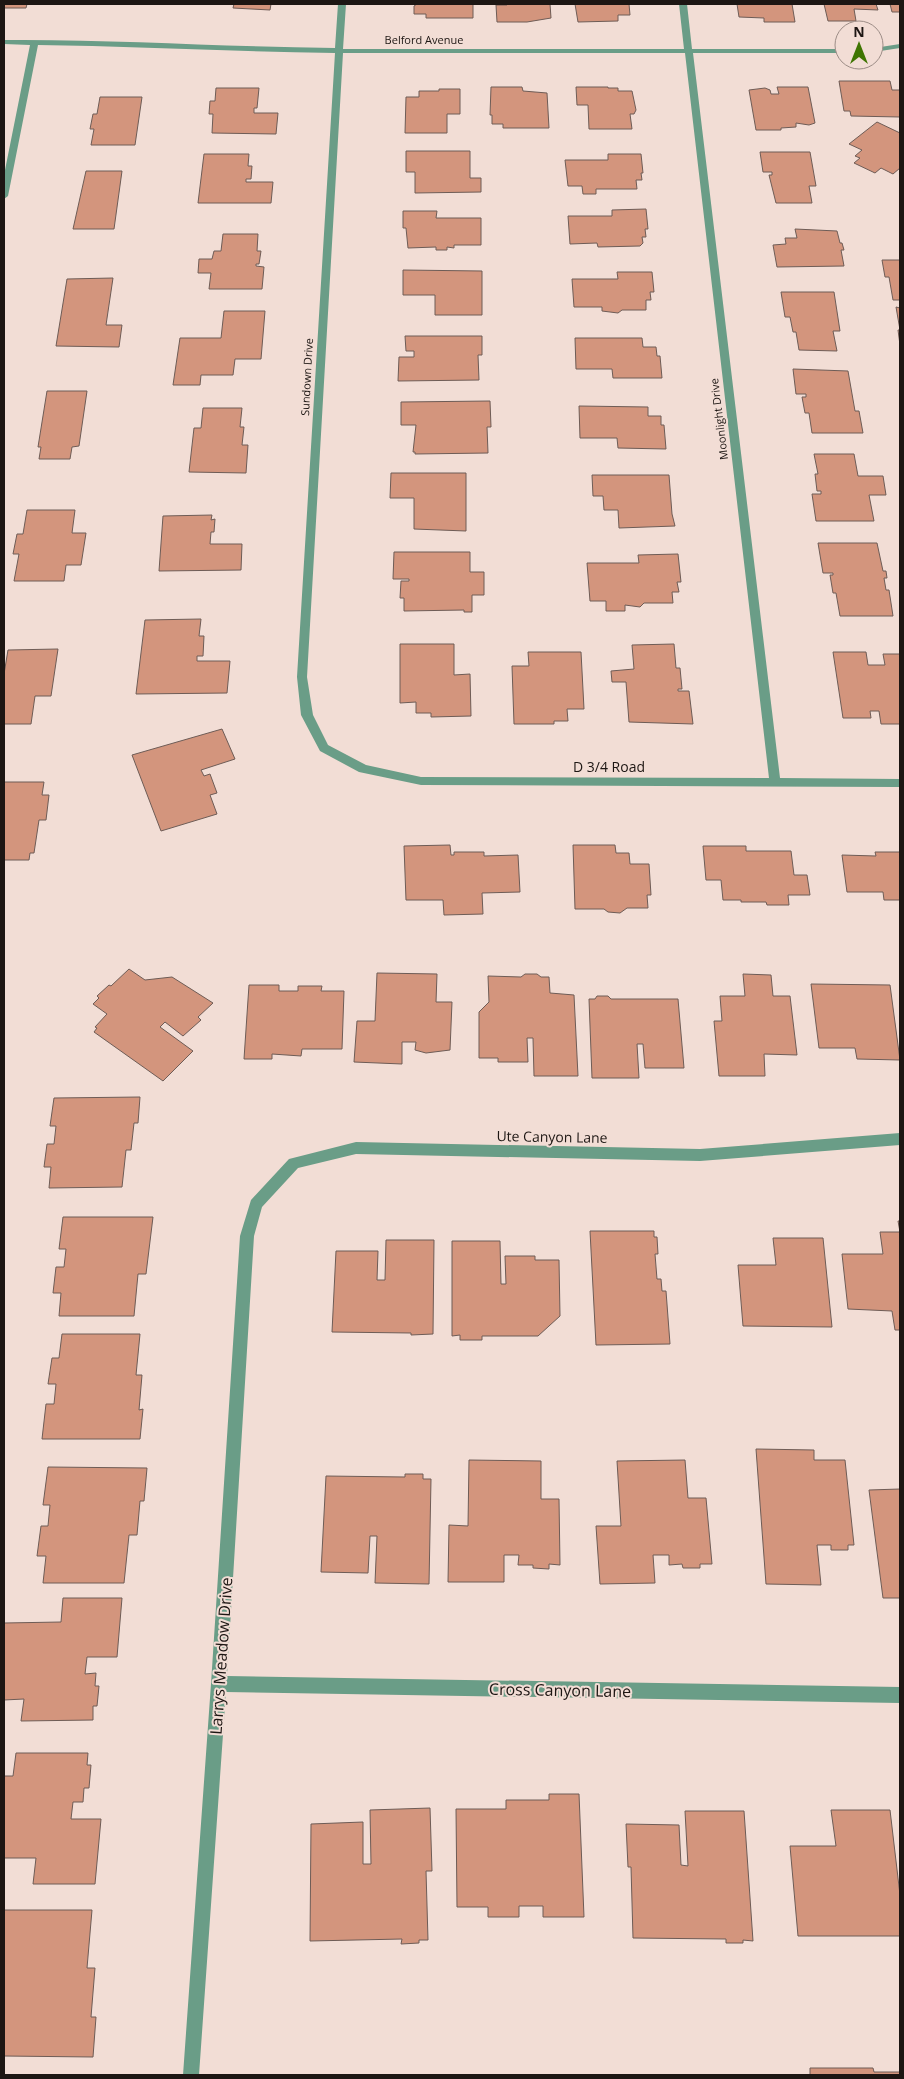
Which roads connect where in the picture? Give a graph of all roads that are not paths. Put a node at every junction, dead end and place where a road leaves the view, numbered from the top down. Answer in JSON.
{"nodes":[{"id":1,"x":342,"y":4,"type":"edge"},
{"id":2,"x":683,"y":4,"type":"edge"},
{"id":3,"x":4,"y":42,"type":"edge"},
{"id":4,"x":34,"y":43,"type":"junction"},
{"id":5,"x":900,"y":46,"type":"edge"},
{"id":6,"x":884,"y":48,"type":"edge"},
{"id":7,"x":340,"y":51,"type":"junction"},
{"id":8,"x":834,"y":51,"type":"edge"},
{"id":9,"x":688,"y":52,"type":"junction"},
{"id":10,"x":4,"y":196,"type":"edge"},
{"id":11,"x":324,"y":748,"type":"joint"},
{"id":12,"x":774,"y":783,"type":"junction"},
{"id":13,"x":900,"y":783,"type":"edge"},
{"id":14,"x":900,"y":1139,"type":"edge"},
{"id":15,"x":247,"y":1236,"type":"joint"},
{"id":16,"x":219,"y":1684,"type":"junction"},
{"id":17,"x":900,"y":1695,"type":"edge"},
{"id":18,"x":191,"y":2075,"type":"edge"}],
"edges":[{"from":1,"to":7,"type":"street","name":"Sundown Drive"},
{"from":2,"to":9,"type":"street","name":"Moonlight Drive"},
{"from":3,"to":4,"type":"street","name":"Belford Avenue"},
{"from":4,"to":7,"type":"street","name":"Belford Avenue"},
{"from":4,"to":10,"type":"street"},
{"from":5,"to":6,"type":"street"},
{"from":7,"to":9,"type":"street","name":"Belford Avenue"},
{"from":7,"to":11,"type":"street","name":"Sundown Drive"},
{"from":8,"to":9,"type":"street","name":"Belford Avenue"},
{"from":9,"to":12,"type":"street","name":"Moonlight Drive"},
{"from":11,"to":12,"type":"street","name":"D 3/4 Road"},
{"from":12,"to":13,"type":"street","name":"D 3/4 Road"},
{"from":14,"to":15,"type":"street","name":"Ute Canyon Lane"},
{"from":15,"to":16,"type":"street","name":"Larrys Meadow Drive"},
{"from":16,"to":17,"type":"street","name":"Cross Canyon Lane"},
{"from":16,"to":18,"type":"street","name":"Larrys Meadow Drive"}]}
